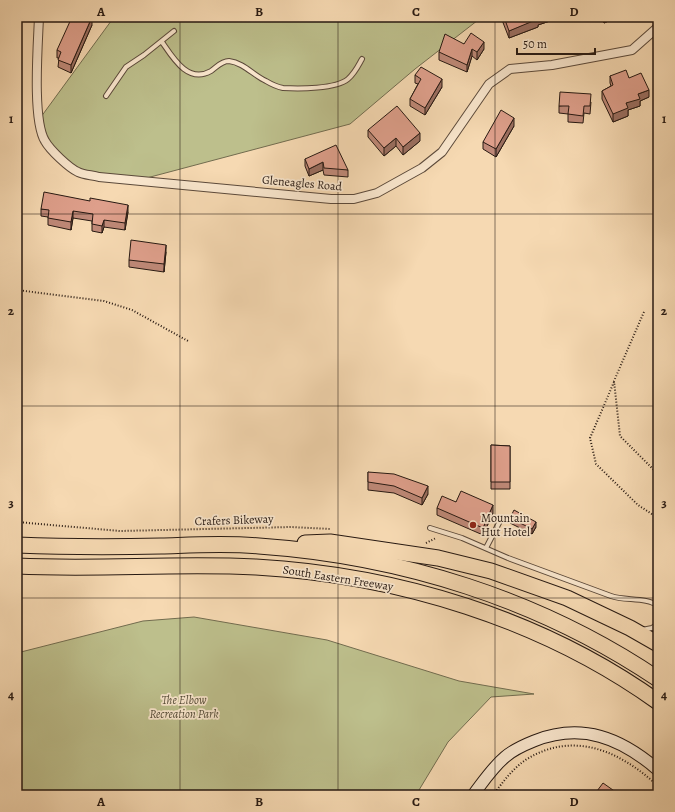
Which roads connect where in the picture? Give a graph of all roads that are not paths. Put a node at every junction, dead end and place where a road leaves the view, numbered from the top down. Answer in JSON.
{"nodes":[{"id":1,"x":39,"y":17,"type":"edge"},
{"id":2,"x":658,"y":28,"type":"edge"},
{"id":3,"x":174,"y":31,"type":"dead end"},
{"id":4,"x":162,"y":42,"type":"junction"},
{"id":5,"x":362,"y":59,"type":"dead end"},
{"id":6,"x":106,"y":96,"type":"dead end"},
{"id":7,"x":500,"y":521,"type":"dead end"},
{"id":8,"x":430,"y":528,"type":"dead end"},
{"id":9,"x":17,"y":545,"type":"edge"},
{"id":10,"x":258,"y":546,"type":"junction"},
{"id":11,"x":486,"y":548,"type":"junction"},
{"id":12,"x":17,"y":566,"type":"edge"},
{"id":13,"x":658,"y":606,"type":"edge"},
{"id":14,"x":658,"y":624,"type":"edge"},
{"id":15,"x":630,"y":628,"type":"junction"},
{"id":16,"x":658,"y":644,"type":"edge"},
{"id":17,"x":658,"y":679,"type":"edge"},
{"id":18,"x":628,"y":680,"type":"junction"},
{"id":19,"x":658,"y":702,"type":"edge"},
{"id":20,"x":658,"y":709,"type":"edge"},
{"id":21,"x":658,"y":770,"type":"edge"},
{"id":22,"x":658,"y":777,"type":"edge"},
{"id":23,"x":473,"y":795,"type":"edge"},
{"id":24,"x":481,"y":795,"type":"edge"}],
"edges":[{"from":1,"to":2,"type":"street","name":"Gleneagles Road"},
{"from":3,"to":4,"type":"lane"},
{"from":4,"to":5,"type":"lane"},
{"from":4,"to":6,"type":"lane"},
{"from":7,"to":11,"type":"lane"},
{"from":8,"to":11,"type":"lane"},
{"from":9,"to":10,"type":"highway","name":"South Eastern Freeway"},
{"from":10,"to":15,"type":"highway"},
{"from":10,"to":17,"type":"highway","name":"South Eastern Freeway"},
{"from":11,"to":13,"type":"lane"},
{"from":12,"to":18,"type":"highway","name":"South Eastern Freeway"},
{"from":14,"to":15,"type":"lane"},
{"from":15,"to":16,"type":"highway"},
{"from":18,"to":19,"type":"highway","name":"South Eastern Freeway"},
{"from":18,"to":20,"type":"highway"},
{"from":21,"to":23,"type":"main road"},
{"from":22,"to":24,"type":"main road"}]}
